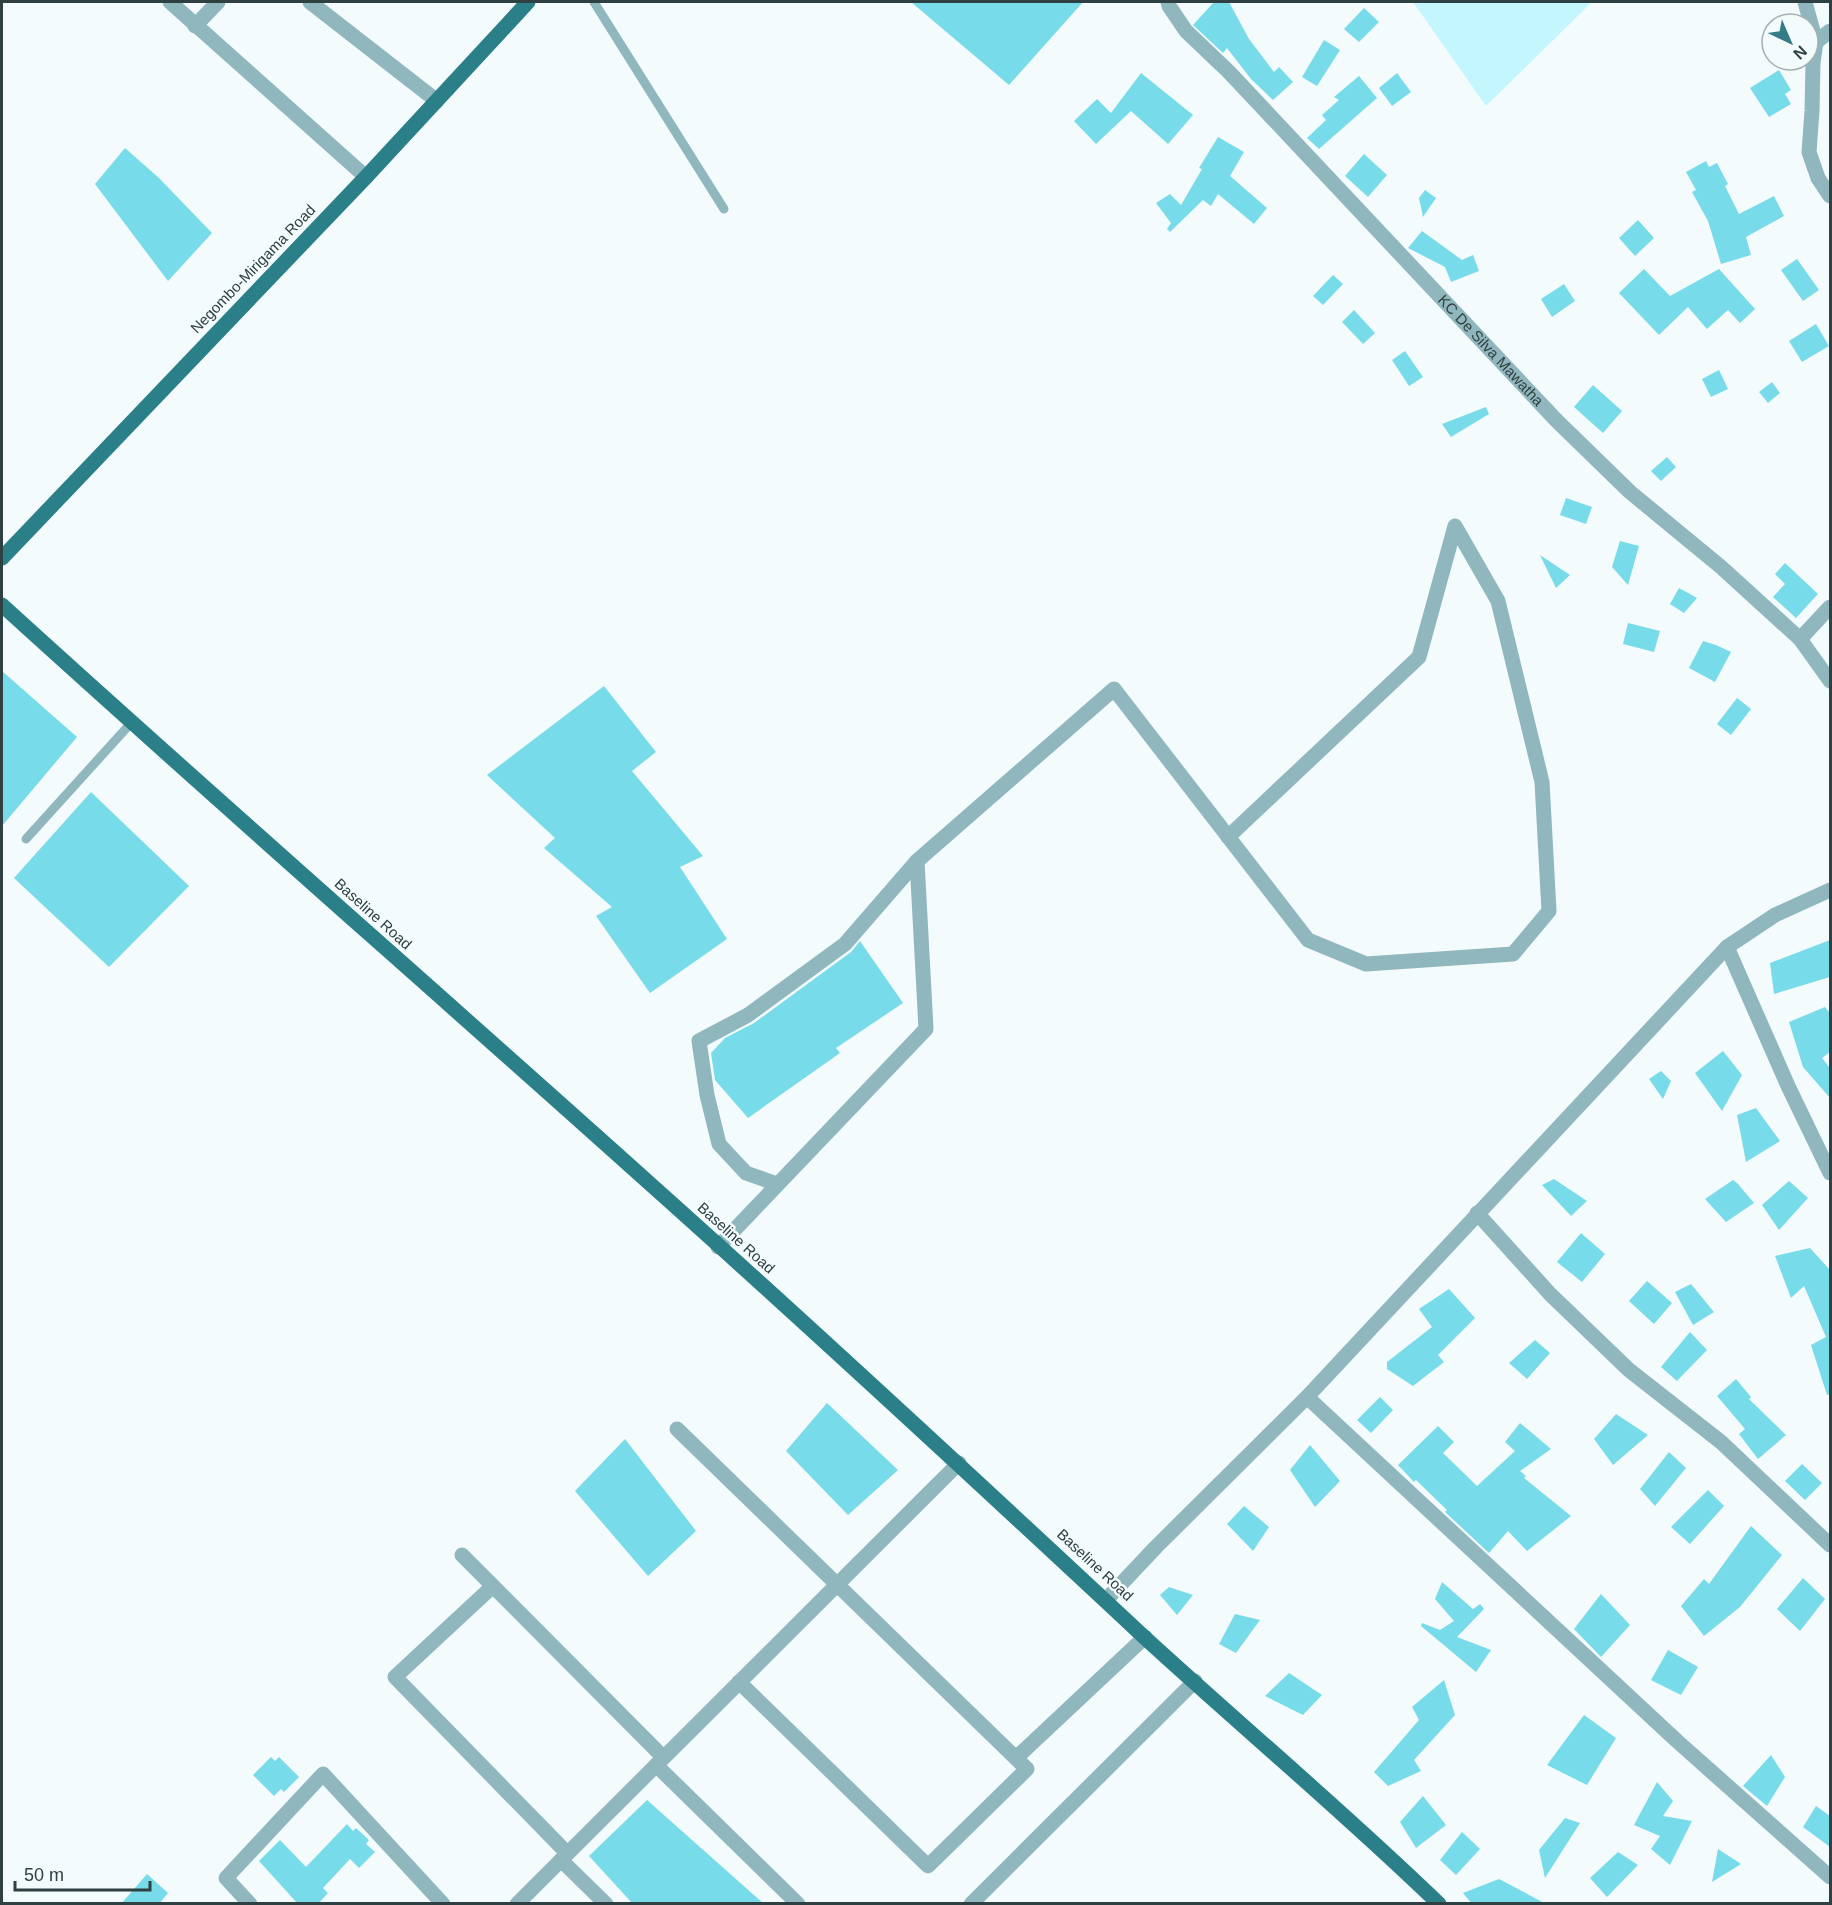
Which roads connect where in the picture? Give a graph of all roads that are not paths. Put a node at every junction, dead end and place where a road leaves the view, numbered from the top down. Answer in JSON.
{"nodes":[{"id":1,"x":170,"y":2,"type":"edge"},
{"id":2,"x":218,"y":2,"type":"edge"},
{"id":3,"x":310,"y":2,"type":"edge"},
{"id":4,"x":528,"y":2,"type":"edge"},
{"id":5,"x":594,"y":2,"type":"edge"},
{"id":6,"x":1168,"y":2,"type":"edge"},
{"id":7,"x":195,"y":26,"type":"junction"},
{"id":8,"x":1813,"y":72,"type":"edge"},
{"id":9,"x":437,"y":101,"type":"junction"},
{"id":10,"x":366,"y":177,"type":"junction"},
{"id":11,"x":1830,"y":196,"type":"edge"},
{"id":12,"x":724,"y":209,"type":"dead end"},
{"id":13,"x":2,"y":558,"type":"edge"},
{"id":14,"x":2,"y":606,"type":"edge"},
{"id":15,"x":1830,"y":607,"type":"edge"},
{"id":16,"x":1800,"y":639,"type":"junction"},
{"id":17,"x":1830,"y":681,"type":"edge"},
{"id":18,"x":131,"y":723,"type":"junction"},
{"id":19,"x":1228,"y":837,"type":"junction"},
{"id":20,"x":26,"y":838,"type":"dead end"},
{"id":21,"x":917,"y":861,"type":"junction"},
{"id":22,"x":1830,"y":890,"type":"edge"},
{"id":23,"x":1727,"y":947,"type":"junction"},
{"id":24,"x":1830,"y":1173,"type":"edge"},
{"id":25,"x":777,"y":1184,"type":"junction"},
{"id":26,"x":1477,"y":1213,"type":"junction"},
{"id":27,"x":718,"y":1247,"type":"junction"},
{"id":28,"x":1307,"y":1397,"type":"junction"},
{"id":29,"x":677,"y":1429,"type":"dead end"},
{"id":30,"x":959,"y":1463,"type":"junction"},
{"id":31,"x":1830,"y":1545,"type":"edge"},
{"id":32,"x":462,"y":1555,"type":"dead end"},
{"id":33,"x":838,"y":1583,"type":"junction"},
{"id":34,"x":493,"y":1586,"type":"junction"},
{"id":35,"x":1106,"y":1600,"type":"junction"},
{"id":36,"x":1145,"y":1637,"type":"junction"},
{"id":37,"x":1195,"y":1681,"type":"junction"},
{"id":38,"x":739,"y":1682,"type":"junction"},
{"id":39,"x":1016,"y":1758,"type":"junction"},
{"id":40,"x":659,"y":1761,"type":"junction"},
{"id":41,"x":564,"y":1857,"type":"junction"},
{"id":42,"x":1830,"y":1876,"type":"edge"},
{"id":43,"x":250,"y":1904,"type":"edge"},
{"id":44,"x":442,"y":1904,"type":"edge"},
{"id":45,"x":517,"y":1904,"type":"edge"},
{"id":46,"x":606,"y":1904,"type":"edge"},
{"id":47,"x":798,"y":1904,"type":"edge"},
{"id":48,"x":971,"y":1904,"type":"edge"},
{"id":49,"x":1439,"y":1904,"type":"edge"}],
"edges":[{"from":1,"to":7,"type":"street"},
{"from":2,"to":7,"type":"street"},
{"from":3,"to":9,"type":"street"},
{"from":4,"to":9,"type":"main road","name":"Negombo-Mirigama Road"},
{"from":5,"to":12,"type":"lane"},
{"from":6,"to":16,"type":"street","name":"KC De Silva Mawatha"},
{"from":7,"to":10,"type":"street"},
{"from":8,"to":11,"type":"street"},
{"from":9,"to":10,"type":"main road","name":"Negombo-Mirigama Road"},
{"from":10,"to":13,"type":"main road","name":"Negombo-Mirigama Road"},
{"from":14,"to":18,"type":"main road","name":"Baseline Road"},
{"from":15,"to":16,"type":"street"},
{"from":16,"to":17,"type":"street","name":"KC De Silva Mawatha"},
{"from":18,"to":20,"type":"lane"},
{"from":18,"to":27,"type":"main road","name":"Baseline Road"},
{"from":19,"to":19,"type":"street"},
{"from":19,"to":21,"type":"street"},
{"from":21,"to":25,"type":"street"},
{"from":21,"to":25,"type":"street"},
{"from":22,"to":23,"type":"street"},
{"from":23,"to":24,"type":"street"},
{"from":23,"to":26,"type":"street"},
{"from":25,"to":27,"type":"street"},
{"from":26,"to":28,"type":"street"},
{"from":26,"to":31,"type":"street"},
{"from":27,"to":30,"type":"main road","name":"Baseline Road"},
{"from":28,"to":35,"type":"street"},
{"from":28,"to":42,"type":"street"},
{"from":29,"to":33,"type":"street"},
{"from":30,"to":33,"type":"street"},
{"from":30,"to":35,"type":"main road","name":"Baseline Road"},
{"from":32,"to":34,"type":"street"},
{"from":33,"to":38,"type":"street"},
{"from":33,"to":39,"type":"street"},
{"from":34,"to":40,"type":"street"},
{"from":34,"to":41,"type":"street"},
{"from":35,"to":36,"type":"main road","name":"Baseline Road"},
{"from":36,"to":37,"type":"main road","name":"Baseline Road"},
{"from":36,"to":39,"type":"street"},
{"from":37,"to":48,"type":"street"},
{"from":37,"to":49,"type":"main road","name":"Baseline Road"},
{"from":38,"to":39,"type":"street"},
{"from":38,"to":40,"type":"street"},
{"from":40,"to":41,"type":"street"},
{"from":40,"to":47,"type":"street"},
{"from":41,"to":45,"type":"street"},
{"from":41,"to":46,"type":"street"},
{"from":43,"to":44,"type":"street"}]}
